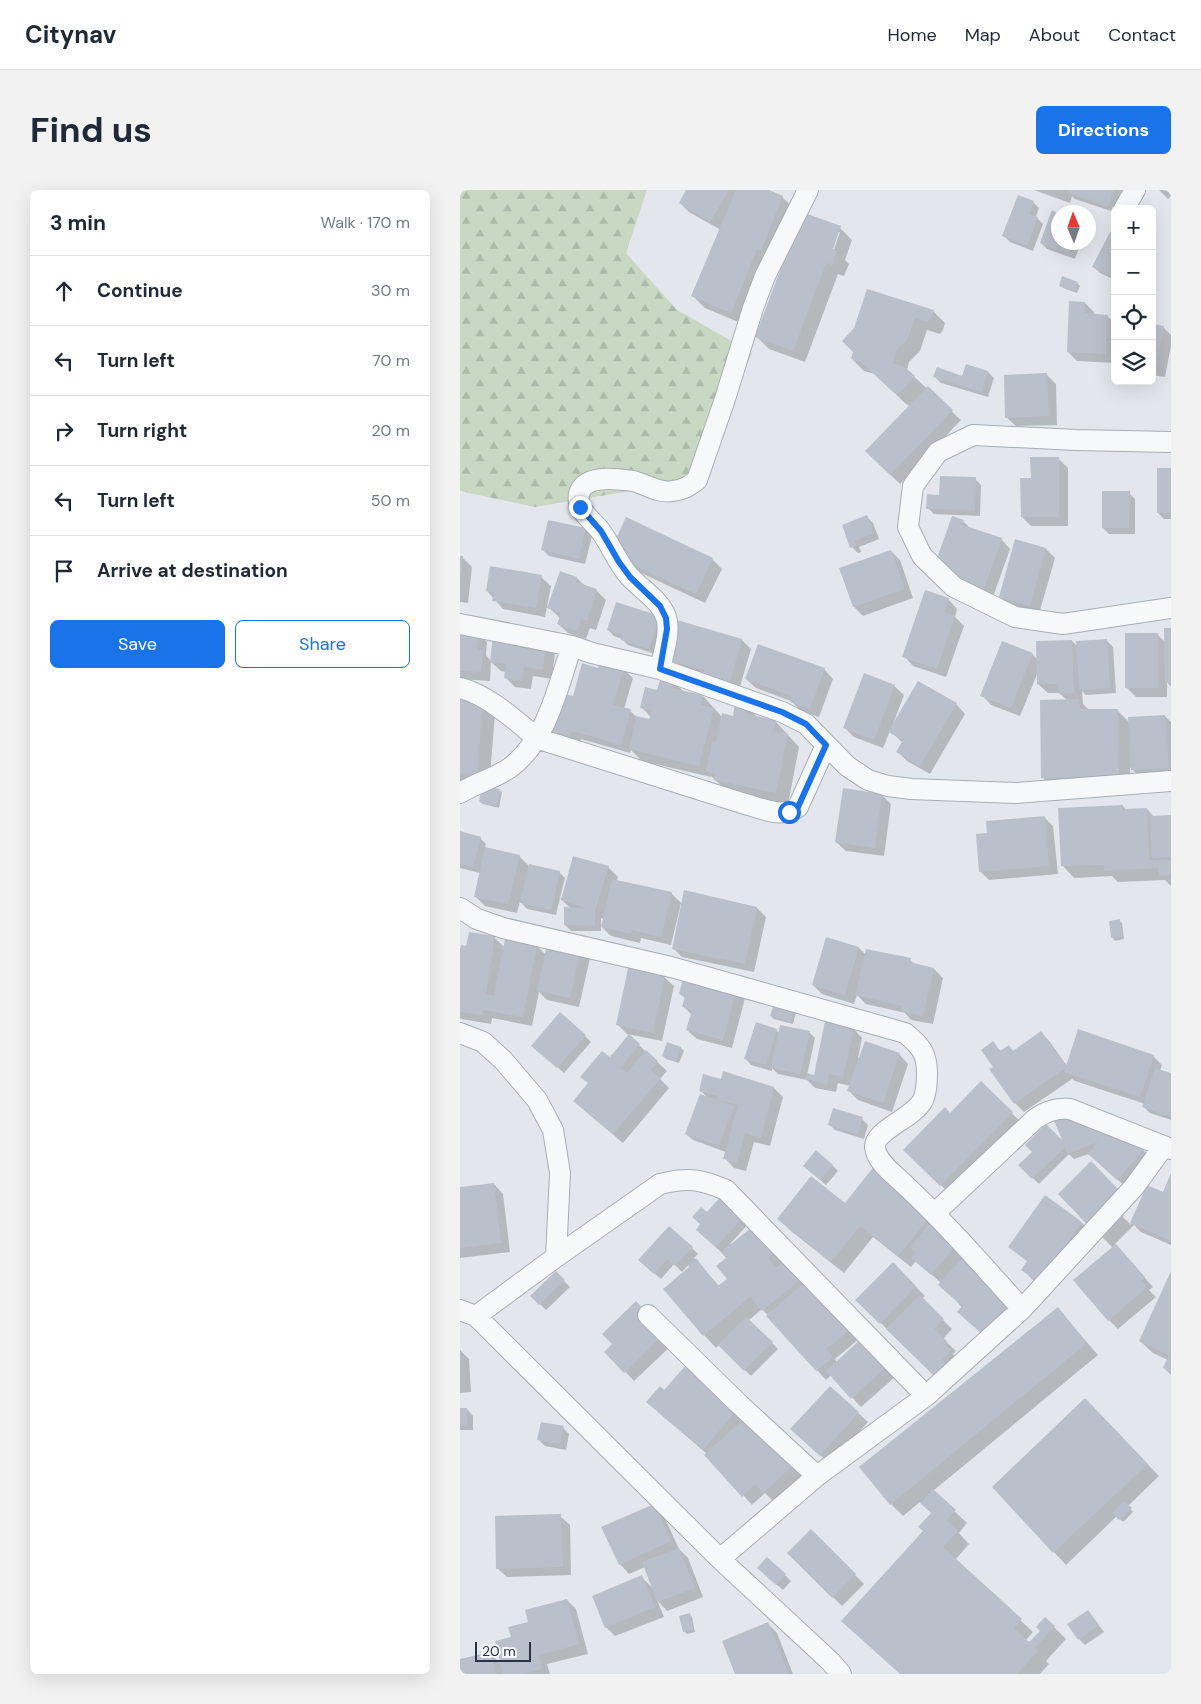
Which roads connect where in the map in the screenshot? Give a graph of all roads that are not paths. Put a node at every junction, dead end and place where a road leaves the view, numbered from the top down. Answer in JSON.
{"nodes":[{"id":1,"x":808,"y":190,"type":"edge"},
{"id":2,"x":1135,"y":190,"type":"edge"},
{"id":3,"x":1126,"y":205,"type":"edge"},
{"id":4,"x":1171,"y":442,"type":"edge"},
{"id":5,"x":1171,"y":608,"type":"edge"},
{"id":6,"x":460,"y":624,"type":"edge"},
{"id":7,"x":572,"y":646,"type":"junction"},
{"id":8,"x":660,"y":669,"type":"junction"},
{"id":9,"x":460,"y":688,"type":"edge"},
{"id":10,"x":536,"y":738,"type":"junction"},
{"id":11,"x":826,"y":745,"type":"junction"},
{"id":12,"x":1171,"y":781,"type":"edge"},
{"id":13,"x":460,"y":793,"type":"edge"},
{"id":14,"x":460,"y":908,"type":"edge"},
{"id":15,"x":460,"y":1033,"type":"edge"},
{"id":16,"x":1168,"y":1147,"type":"edge"},
{"id":17,"x":935,"y":1213,"type":"junction"},
{"id":18,"x":556,"y":1257,"type":"junction"},
{"id":19,"x":1022,"y":1309,"type":"junction"},
{"id":20,"x":468,"y":1313,"type":"edge"},
{"id":21,"x":648,"y":1315,"type":"dead end"},
{"id":22,"x":926,"y":1396,"type":"junction"},
{"id":23,"x":817,"y":1476,"type":"junction"},
{"id":24,"x":720,"y":1559,"type":"junction"},
{"id":25,"x":841,"y":1674,"type":"edge"}],
"edges":[{"from":1,"to":8,"type":"street"},
{"from":2,"to":3,"type":"street"},
{"from":4,"to":5,"type":"street"},
{"from":6,"to":7,"type":"street"},
{"from":7,"to":8,"type":"street"},
{"from":7,"to":10,"type":"street"},
{"from":8,"to":11,"type":"street"},
{"from":9,"to":10,"type":"street"},
{"from":10,"to":11,"type":"street"},
{"from":10,"to":13,"type":"street"},
{"from":11,"to":12,"type":"street"},
{"from":14,"to":17,"type":"street"},
{"from":15,"to":18,"type":"street"},
{"from":16,"to":17,"type":"street"},
{"from":16,"to":19,"type":"street"},
{"from":17,"to":19,"type":"street"},
{"from":18,"to":20,"type":"street"},
{"from":18,"to":22,"type":"street"},
{"from":19,"to":22,"type":"street"},
{"from":20,"to":24,"type":"street"},
{"from":21,"to":23,"type":"street"},
{"from":22,"to":23,"type":"street"},
{"from":23,"to":24,"type":"street"},
{"from":24,"to":25,"type":"street"}]}
